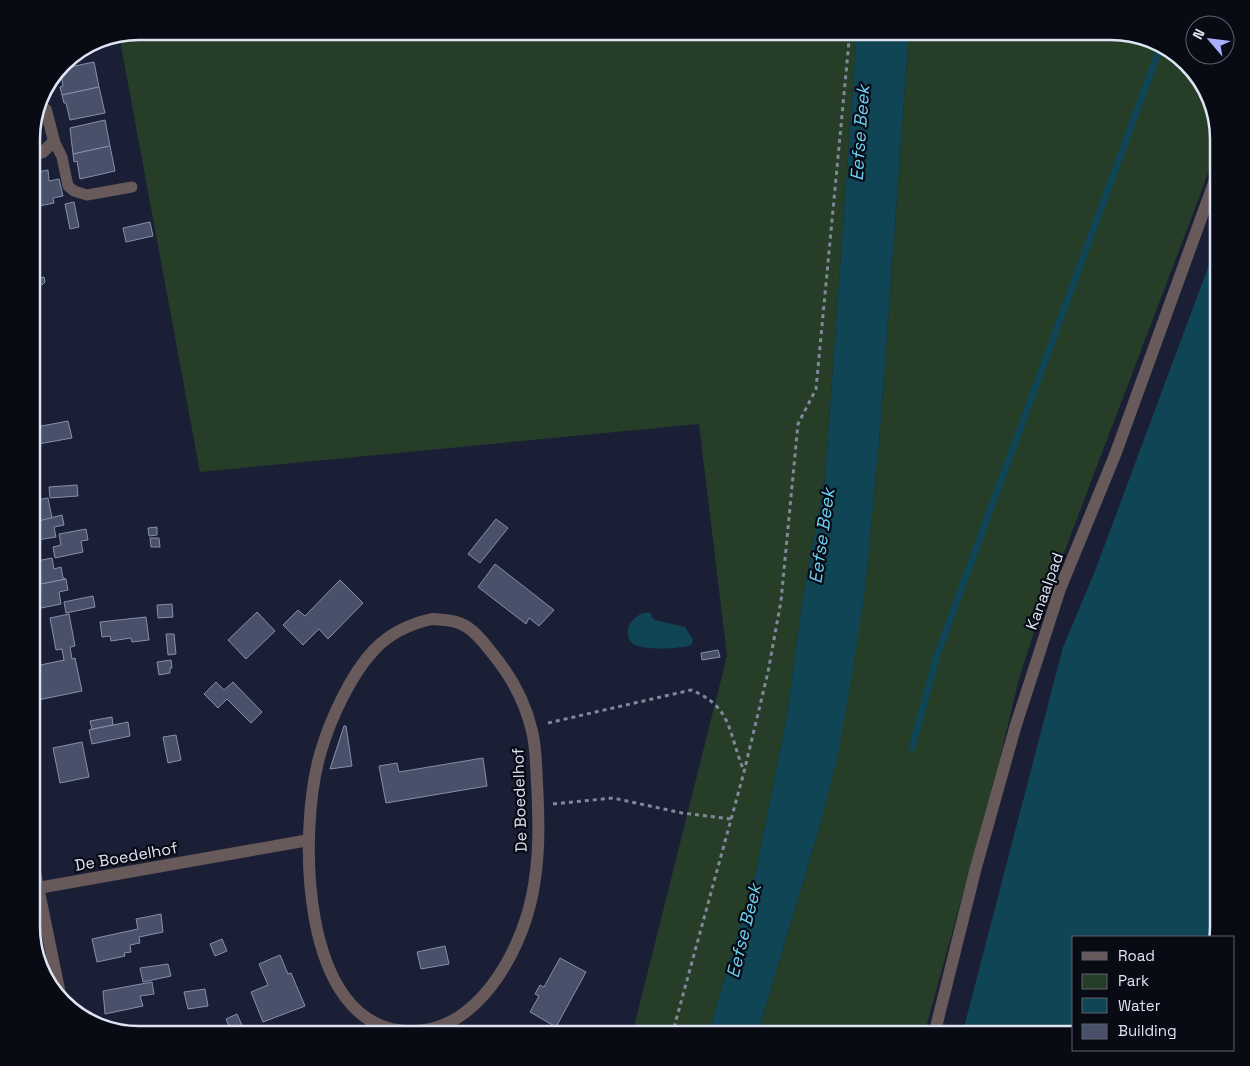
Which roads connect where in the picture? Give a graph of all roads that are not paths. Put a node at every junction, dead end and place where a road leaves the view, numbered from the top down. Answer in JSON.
{"nodes":[{"id":1,"x":44,"y":110,"type":"edge"},
{"id":2,"x":54,"y":141,"type":"junction"},
{"id":3,"x":40,"y":153,"type":"edge"},
{"id":4,"x":132,"y":187,"type":"dead end"},
{"id":5,"x":1210,"y":194,"type":"edge"},
{"id":6,"x":309,"y":840,"type":"junction"},
{"id":7,"x":40,"y":888,"type":"edge"},
{"id":8,"x":40,"y":898,"type":"edge"},
{"id":9,"x":58,"y":983,"type":"edge"},
{"id":10,"x":385,"y":1026,"type":"edge"},
{"id":11,"x":441,"y":1026,"type":"edge"},
{"id":12,"x":936,"y":1026,"type":"edge"}],
"edges":[{"from":1,"to":2,"type":"street"},
{"from":2,"to":3,"type":"street"},
{"from":2,"to":4,"type":"lane"},
{"from":5,"to":12,"type":"street","name":"Kanaalpad"},
{"from":6,"to":7,"type":"street","name":"De Boedelhof"},
{"from":6,"to":10,"type":"street","name":"De Boedelhof"},
{"from":6,"to":11,"type":"street","name":"De Boedelhof"},
{"from":8,"to":9,"type":"street"}]}
